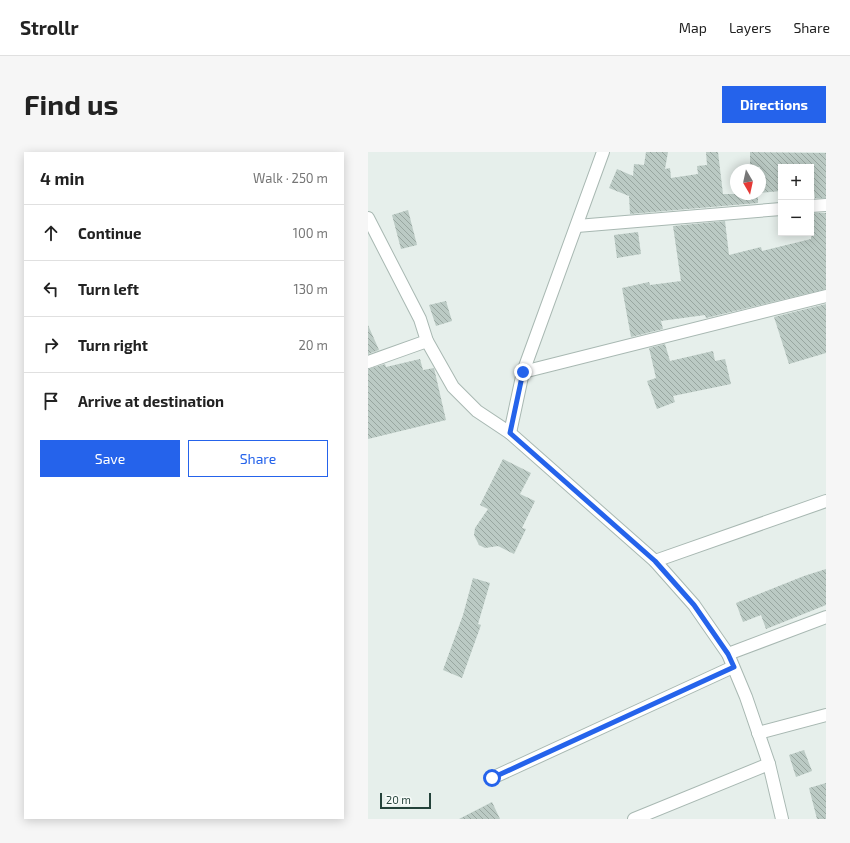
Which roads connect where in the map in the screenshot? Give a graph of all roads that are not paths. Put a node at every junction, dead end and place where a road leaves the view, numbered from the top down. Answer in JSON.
{"nodes":[{"id":1,"x":603,"y":152,"type":"edge"},
{"id":2,"x":826,"y":205,"type":"edge"},
{"id":3,"x":814,"y":206,"type":"edge"},
{"id":4,"x":778,"y":209,"type":"edge"},
{"id":5,"x":368,"y":218,"type":"edge"},
{"id":6,"x":577,"y":226,"type":"junction"},
{"id":7,"x":826,"y":296,"type":"edge"},
{"id":8,"x":427,"y":341,"type":"junction"},
{"id":9,"x":368,"y":362,"type":"edge"},
{"id":10,"x":523,"y":372,"type":"junction"},
{"id":11,"x":510,"y":433,"type":"junction"},
{"id":12,"x":826,"y":501,"type":"edge"},
{"id":13,"x":655,"y":561,"type":"junction"},
{"id":14,"x":826,"y":617,"type":"edge"},
{"id":15,"x":728,"y":654,"type":"junction"},
{"id":16,"x":734,"y":667,"type":"junction"},
{"id":17,"x":826,"y":715,"type":"edge"},
{"id":18,"x":758,"y":733,"type":"junction"},
{"id":19,"x":769,"y":764,"type":"junction"},
{"id":20,"x":492,"y":778,"type":"dead end"},
{"id":21,"x":634,"y":819,"type":"edge"},
{"id":22,"x":782,"y":819,"type":"edge"}],
"edges":[{"from":1,"to":6,"type":"street"},
{"from":2,"to":3,"type":"street"},
{"from":4,"to":6,"type":"street"},
{"from":5,"to":8,"type":"street"},
{"from":6,"to":10,"type":"street"},
{"from":7,"to":10,"type":"street"},
{"from":8,"to":9,"type":"street"},
{"from":8,"to":11,"type":"street"},
{"from":10,"to":11,"type":"street"},
{"from":11,"to":13,"type":"street"},
{"from":12,"to":13,"type":"street"},
{"from":13,"to":15,"type":"street"},
{"from":14,"to":15,"type":"street"},
{"from":15,"to":16,"type":"street"},
{"from":16,"to":18,"type":"street"},
{"from":16,"to":20,"type":"street"},
{"from":17,"to":18,"type":"street"},
{"from":18,"to":19,"type":"street"},
{"from":19,"to":21,"type":"street"},
{"from":19,"to":22,"type":"street"}]}
